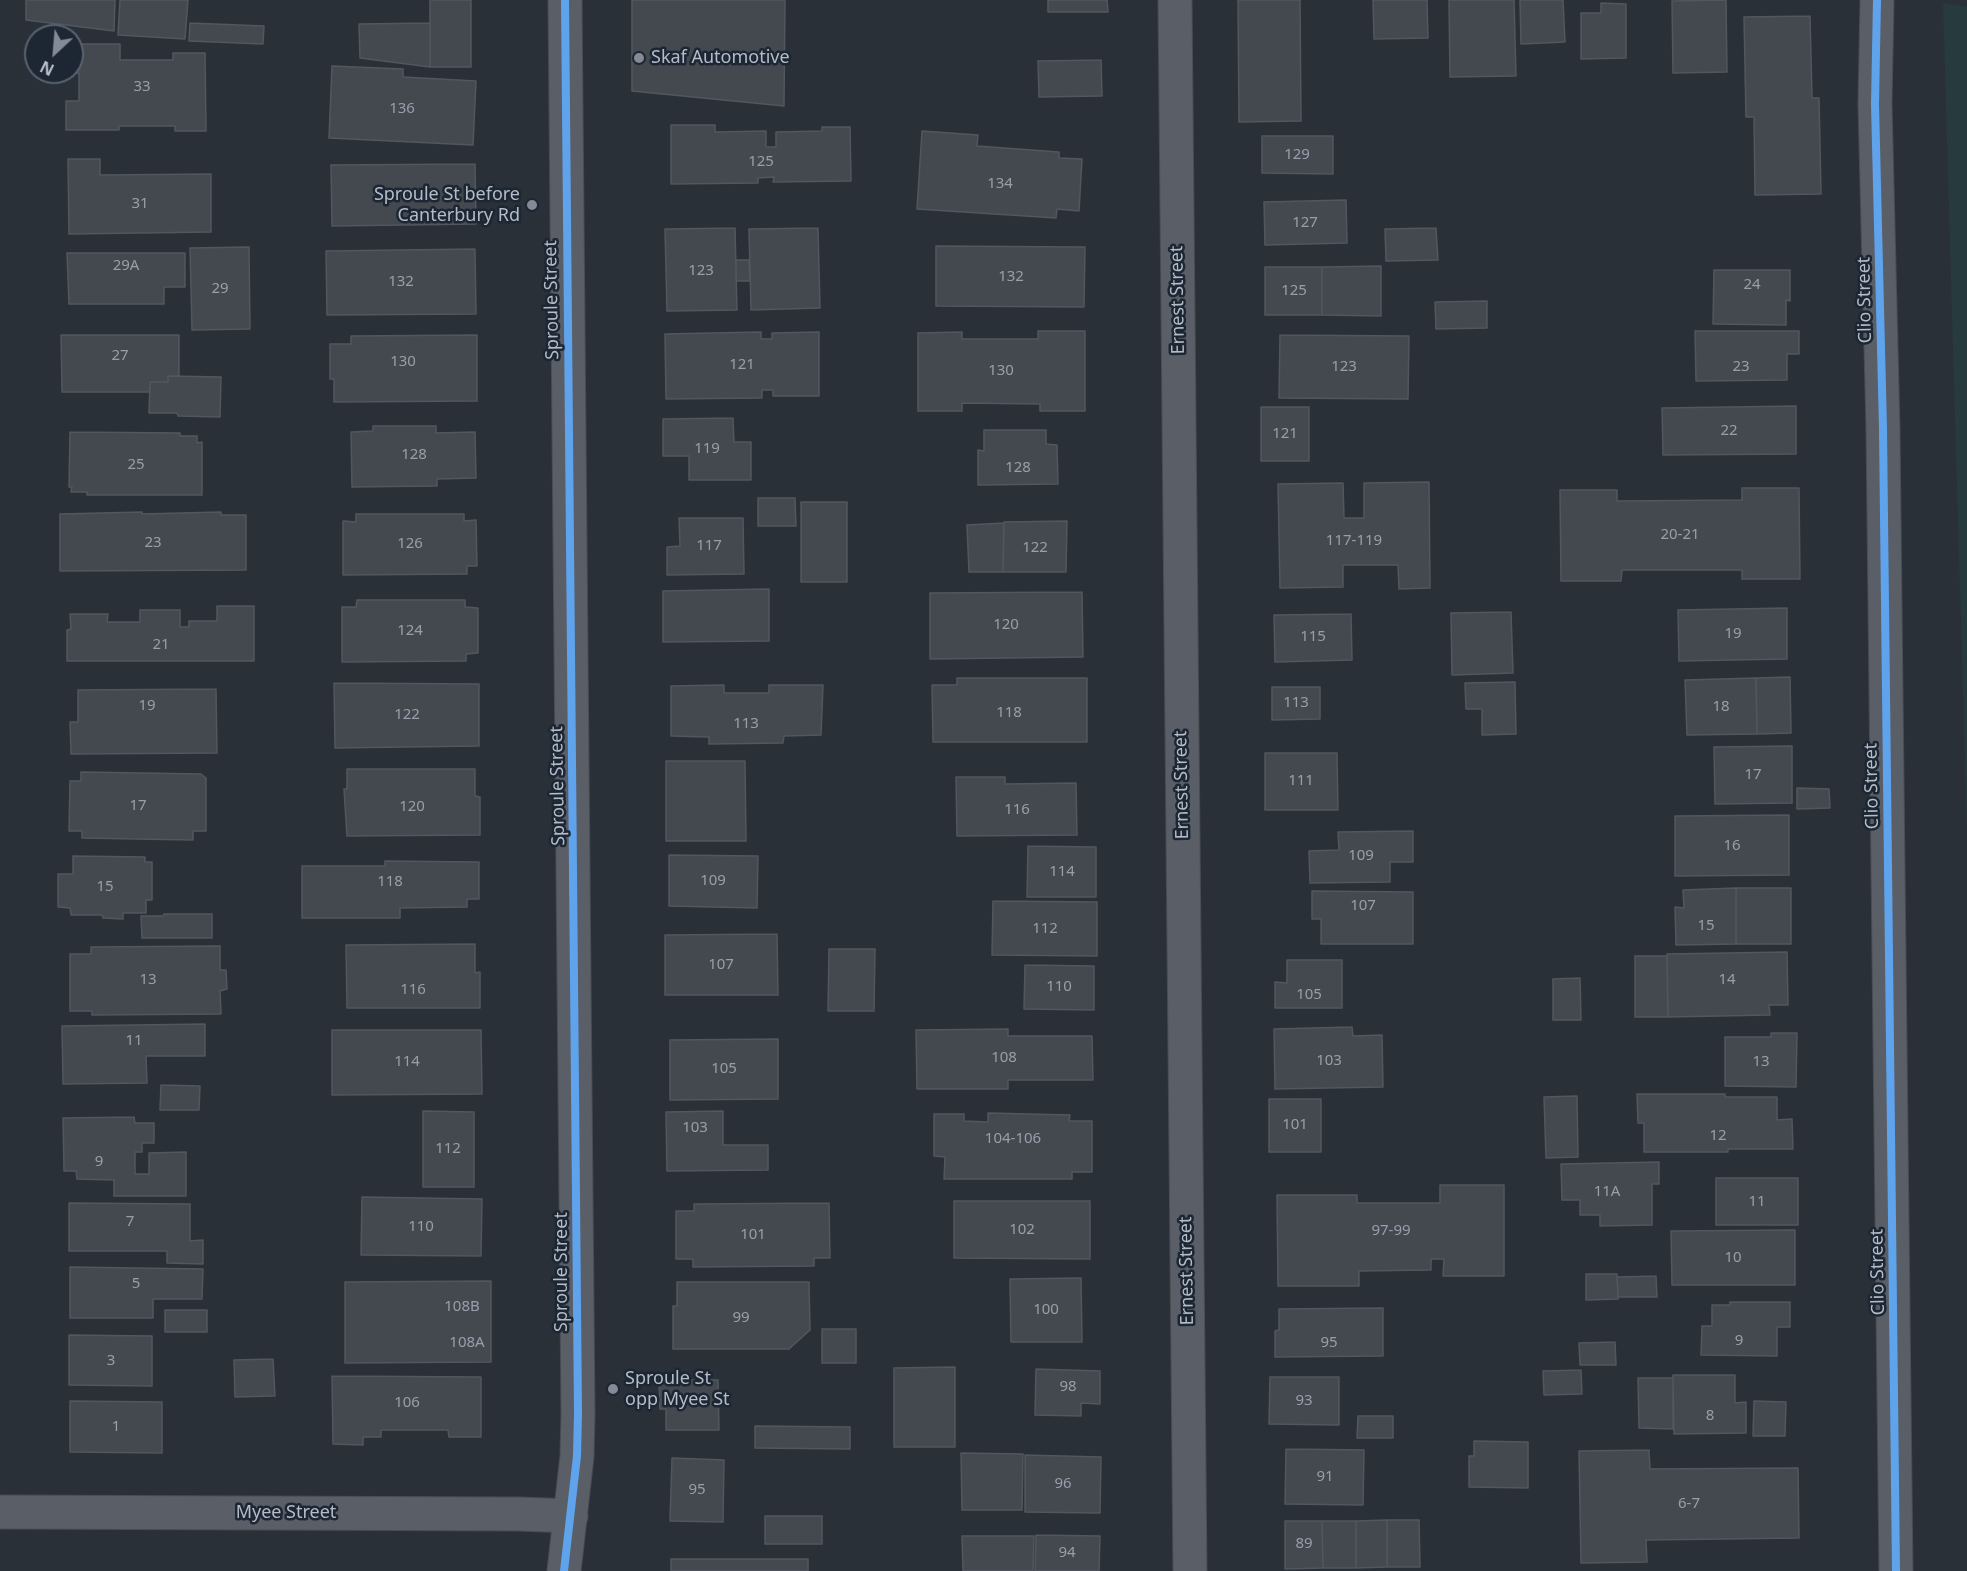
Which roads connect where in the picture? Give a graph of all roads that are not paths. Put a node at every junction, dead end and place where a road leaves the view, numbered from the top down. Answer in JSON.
{"nodes":[{"id":1,"x":565,"y":0,"type":"edge"},
{"id":2,"x":1175,"y":0,"type":"edge"},
{"id":3,"x":1877,"y":0,"type":"edge"},
{"id":4,"x":0,"y":1512,"type":"edge"},
{"id":5,"x":571,"y":1516,"type":"junction"},
{"id":6,"x":564,"y":1571,"type":"edge"},
{"id":7,"x":1190,"y":1571,"type":"edge"},
{"id":8,"x":1896,"y":1571,"type":"edge"}],
"edges":[{"from":1,"to":5,"type":"street","name":"Sproule Street"},
{"from":2,"to":7,"type":"street","name":"Ernest Street"},
{"from":3,"to":8,"type":"street","name":"Clio Street"},
{"from":4,"to":5,"type":"street","name":"Myee Street"},
{"from":5,"to":6,"type":"street","name":"Sproule Street"}]}
